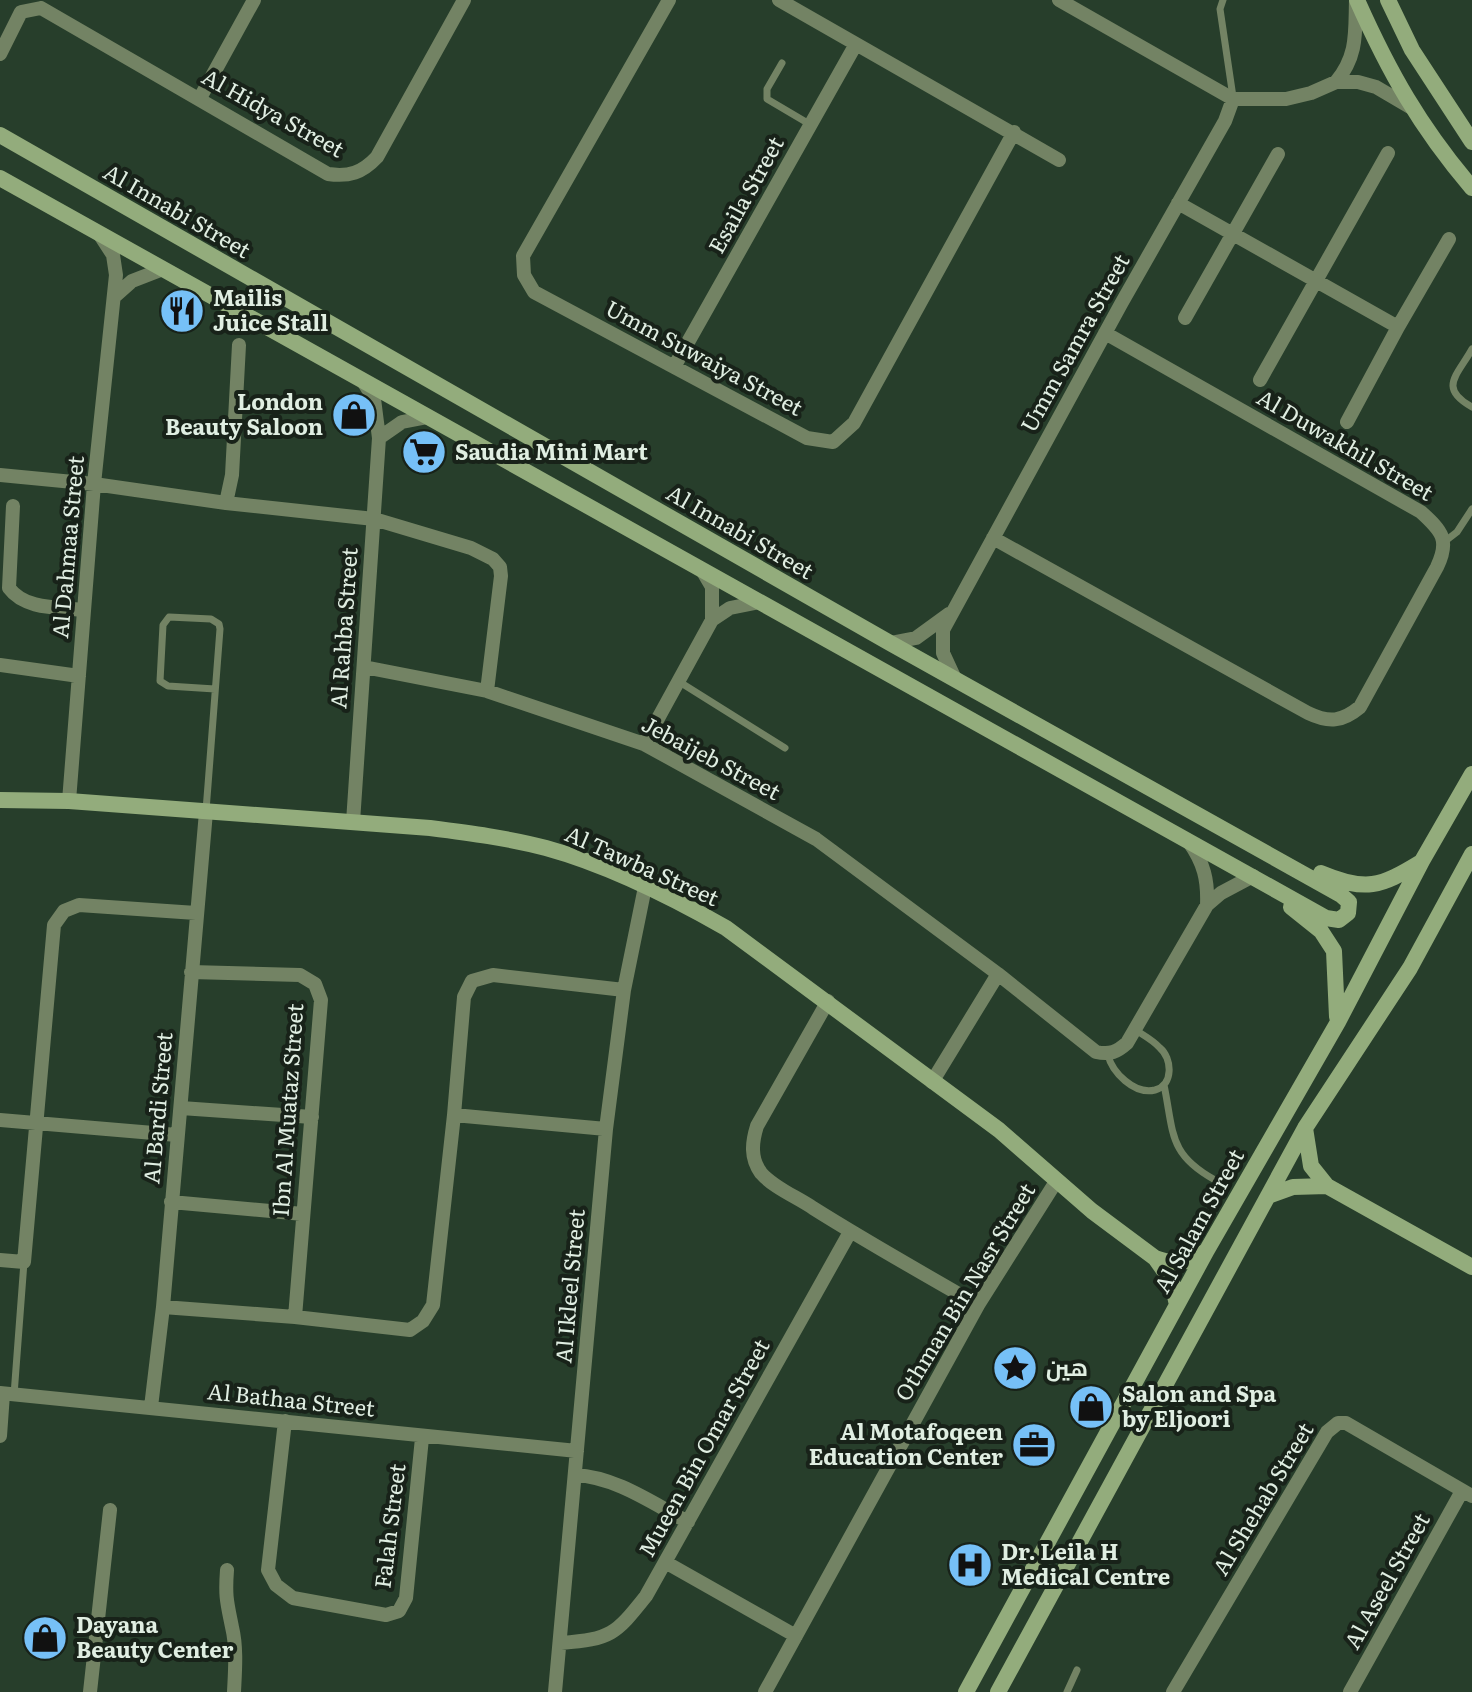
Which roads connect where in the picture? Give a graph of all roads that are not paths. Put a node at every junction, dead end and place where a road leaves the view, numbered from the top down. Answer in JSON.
{"nodes":[{"id":1,"x":254,"y":0,"type":"edge"},
{"id":2,"x":464,"y":0,"type":"edge"},
{"id":3,"x":669,"y":0,"type":"edge"},
{"id":4,"x":779,"y":0,"type":"edge"},
{"id":5,"x":1059,"y":0,"type":"edge"},
{"id":6,"x":1223,"y":0,"type":"edge"},
{"id":7,"x":1356,"y":0,"type":"edge"},
{"id":8,"x":1388,"y":0,"type":"edge"},
{"id":9,"x":43,"y":4,"type":"edge"},
{"id":10,"x":856,"y":44,"type":"junction"},
{"id":11,"x":0,"y":54,"type":"edge"},
{"id":12,"x":782,"y":63,"type":"dead end"},
{"id":13,"x":1336,"y":82,"type":"junction"},
{"id":14,"x":200,"y":98,"type":"junction"},
{"id":15,"x":1233,"y":99,"type":"junction"},
{"id":16,"x":1410,"y":107,"type":"junction"},
{"id":17,"x":811,"y":125,"type":"junction"},
{"id":18,"x":1014,"y":132,"type":"junction"},
{"id":19,"x":0,"y":135,"type":"edge"},
{"id":20,"x":1472,"y":142,"type":"edge"},
{"id":21,"x":1388,"y":153,"type":"dead end"},
{"id":22,"x":1278,"y":154,"type":"dead end"},
{"id":23,"x":1059,"y":160,"type":"dead end"},
{"id":24,"x":0,"y":178,"type":"edge"},
{"id":25,"x":1472,"y":188,"type":"edge"},
{"id":26,"x":1178,"y":203,"type":"junction"},
{"id":27,"x":1232,"y":233,"type":"junction"},
{"id":28,"x":100,"y":235,"type":"junction"},
{"id":29,"x":1449,"y":239,"type":"dead end"},
{"id":30,"x":163,"y":269,"type":"junction"},
{"id":31,"x":1315,"y":280,"type":"junction"},
{"id":32,"x":114,"y":297,"type":"junction"},
{"id":33,"x":1185,"y":318,"type":"dead end"},
{"id":34,"x":1398,"y":327,"type":"junction"},
{"id":35,"x":1105,"y":333,"type":"junction"},
{"id":36,"x":239,"y":345,"type":"dead end"},
{"id":37,"x":1472,"y":349,"type":"edge"},
{"id":38,"x":674,"y":367,"type":"junction"},
{"id":39,"x":1260,"y":380,"type":"dead end"},
{"id":40,"x":363,"y":381,"type":"junction"},
{"id":41,"x":1472,"y":407,"type":"edge"},
{"id":42,"x":428,"y":417,"type":"junction"},
{"id":43,"x":1347,"y":422,"type":"dead end"},
{"id":44,"x":379,"y":438,"type":"junction"},
{"id":45,"x":0,"y":475,"type":"edge"},
{"id":46,"x":94,"y":484,"type":"junction"},
{"id":47,"x":226,"y":503,"type":"junction"},
{"id":48,"x":13,"y":506,"type":"dead end"},
{"id":49,"x":1472,"y":509,"type":"edge"},
{"id":50,"x":374,"y":519,"type":"junction"},
{"id":51,"x":993,"y":538,"type":"junction"},
{"id":52,"x":1444,"y":542,"type":"junction"},
{"id":53,"x":702,"y":570,"type":"junction"},
{"id":54,"x":760,"y":602,"type":"junction"},
{"id":55,"x":955,"y":608,"type":"junction"},
{"id":56,"x":84,"y":610,"type":"junction"},
{"id":57,"x":712,"y":620,"type":"junction"},
{"id":58,"x":890,"y":643,"type":"junction"},
{"id":59,"x":0,"y":665,"type":"edge"},
{"id":60,"x":364,"y":667,"type":"junction"},
{"id":61,"x":79,"y":676,"type":"junction"},
{"id":62,"x":955,"y":679,"type":"junction"},
{"id":63,"x":678,"y":681,"type":"junction"},
{"id":64,"x":215,"y":689,"type":"junction"},
{"id":65,"x":487,"y":691,"type":"junction"},
{"id":66,"x":644,"y":744,"type":"junction"},
{"id":67,"x":785,"y":748,"type":"dead end"},
{"id":68,"x":1472,"y":774,"type":"edge"},
{"id":69,"x":0,"y":800,"type":"edge"},
{"id":70,"x":69,"y":801,"type":"junction"},
{"id":71,"x":206,"y":812,"type":"junction"},
{"id":72,"x":353,"y":822,"type":"junction"},
{"id":73,"x":1187,"y":841,"type":"junction"},
{"id":74,"x":1251,"y":845,"type":"junction"},
{"id":75,"x":1472,"y":854,"type":"edge"},
{"id":76,"x":1422,"y":861,"type":"junction"},
{"id":77,"x":1253,"y":876,"type":"junction"},
{"id":78,"x":645,"y":887,"type":"junction"},
{"id":79,"x":1207,"y":905,"type":"junction"},
{"id":80,"x":196,"y":913,"type":"junction"},
{"id":81,"x":191,"y":972,"type":"junction"},
{"id":82,"x":998,"y":974,"type":"junction"},
{"id":83,"x":624,"y":990,"type":"junction"},
{"id":84,"x":828,"y":1001,"type":"junction"},
{"id":85,"x":1338,"y":1022,"type":"junction"},
{"id":86,"x":1134,"y":1029,"type":"junction"},
{"id":87,"x":1108,"y":1055,"type":"junction"},
{"id":88,"x":932,"y":1082,"type":"junction"},
{"id":89,"x":1164,"y":1085,"type":"junction"},
{"id":90,"x":181,"y":1108,"type":"junction"},
{"id":91,"x":454,"y":1115,"type":"junction"},
{"id":92,"x":312,"y":1117,"type":"junction"},
{"id":93,"x":0,"y":1120,"type":"edge"},
{"id":94,"x":37,"y":1124,"type":"junction"},
{"id":95,"x":1305,"y":1128,"type":"junction"},
{"id":96,"x":606,"y":1129,"type":"junction"},
{"id":97,"x":177,"y":1135,"type":"junction"},
{"id":98,"x":1057,"y":1180,"type":"junction"},
{"id":99,"x":1215,"y":1180,"type":"dead end"},
{"id":100,"x":1327,"y":1186,"type":"junction"},
{"id":101,"x":1268,"y":1196,"type":"junction"},
{"id":102,"x":171,"y":1202,"type":"junction"},
{"id":103,"x":303,"y":1214,"type":"junction"},
{"id":104,"x":850,"y":1232,"type":"junction"},
{"id":105,"x":1207,"y":1250,"type":"junction"},
{"id":106,"x":1155,"y":1258,"type":"junction"},
{"id":107,"x":0,"y":1260,"type":"edge"},
{"id":108,"x":24,"y":1262,"type":"junction"},
{"id":109,"x":1472,"y":1267,"type":"edge"},
{"id":110,"x":978,"y":1305,"type":"junction"},
{"id":111,"x":1177,"y":1305,"type":"junction"},
{"id":112,"x":163,"y":1307,"type":"junction"},
{"id":113,"x":295,"y":1317,"type":"junction"},
{"id":114,"x":6,"y":1394,"type":"edge"},
{"id":115,"x":151,"y":1407,"type":"junction"},
{"id":116,"x":285,"y":1421,"type":"junction"},
{"id":117,"x":0,"y":1436,"type":"edge"},
{"id":118,"x":422,"y":1438,"type":"junction"},
{"id":119,"x":577,"y":1451,"type":"junction"},
{"id":120,"x":575,"y":1475,"type":"junction"},
{"id":121,"x":1467,"y":1493,"type":"edge"},
{"id":122,"x":110,"y":1510,"type":"dead end"},
{"id":123,"x":688,"y":1522,"type":"junction"},
{"id":124,"x":665,"y":1562,"type":"junction"},
{"id":125,"x":227,"y":1570,"type":"dead end"},
{"id":126,"x":796,"y":1636,"type":"junction"},
{"id":127,"x":561,"y":1643,"type":"junction"},
{"id":128,"x":1077,"y":1670,"type":"dead end"},
{"id":129,"x":90,"y":1692,"type":"edge"},
{"id":130,"x":234,"y":1692,"type":"edge"},
{"id":131,"x":555,"y":1692,"type":"edge"},
{"id":132,"x":765,"y":1692,"type":"edge"},
{"id":133,"x":966,"y":1692,"type":"edge"},
{"id":134,"x":998,"y":1692,"type":"edge"},
{"id":135,"x":1067,"y":1692,"type":"edge"},
{"id":136,"x":1173,"y":1692,"type":"edge"},
{"id":137,"x":1350,"y":1692,"type":"edge"}],
"edges":[{"from":1,"to":14,"type":"street"},
{"from":2,"to":14,"type":"street","name":"Al Hidya Street"},
{"from":3,"to":38,"type":"street","name":"Umm Suwaiya Street"},
{"from":4,"to":10,"type":"street"},
{"from":5,"to":15,"type":"street"},
{"from":6,"to":15,"type":"lane"},
{"from":7,"to":13,"type":"street"},
{"from":7,"to":16,"type":"street"},
{"from":8,"to":20,"type":"street"},
{"from":9,"to":11,"type":"street"},
{"from":9,"to":14,"type":"street","name":"Al Hidya Street"},
{"from":10,"to":17,"type":"street","name":"Esaila Street"},
{"from":10,"to":18,"type":"street"},
{"from":12,"to":17,"type":"lane"},
{"from":13,"to":15,"type":"street"},
{"from":13,"to":16,"type":"street"},
{"from":15,"to":26,"type":"street","name":"Umm Samra Street"},
{"from":16,"to":25,"type":"street"},
{"from":17,"to":38,"type":"street","name":"Esaila Street"},
{"from":18,"to":23,"type":"street"},
{"from":18,"to":38,"type":"street","name":"Umm Suwaiya Street"},
{"from":19,"to":58,"type":"street","name":"Al Innabi Street"},
{"from":21,"to":31,"type":"street"},
{"from":22,"to":27,"type":"street"},
{"from":24,"to":28,"type":"street"},
{"from":26,"to":27,"type":"street"},
{"from":26,"to":35,"type":"street","name":"Umm Samra Street"},
{"from":27,"to":31,"type":"street"},
{"from":27,"to":33,"type":"street"},
{"from":28,"to":30,"type":"street"},
{"from":28,"to":32,"type":"street","name":"Al Dahmaa Street"},
{"from":29,"to":34,"type":"street"},
{"from":30,"to":32,"type":"street"},
{"from":30,"to":40,"type":"street"},
{"from":31,"to":34,"type":"street"},
{"from":31,"to":39,"type":"street"},
{"from":32,"to":46,"type":"street","name":"Al Dahmaa Street"},
{"from":34,"to":43,"type":"street"},
{"from":35,"to":51,"type":"street","name":"Umm Samra Street"},
{"from":35,"to":52,"type":"street","name":"Al Duwakhil Street"},
{"from":36,"to":47,"type":"street"},
{"from":37,"to":41,"type":"lane"},
{"from":40,"to":42,"type":"street"},
{"from":40,"to":44,"type":"street","name":"Al Rahba Street"},
{"from":42,"to":44,"type":"street"},
{"from":42,"to":53,"type":"street"},
{"from":44,"to":50,"type":"street","name":"Al Rahba Street"},
{"from":45,"to":46,"type":"street"},
{"from":46,"to":47,"type":"street"},
{"from":46,"to":56,"type":"street","name":"Al Dahmaa Street"},
{"from":47,"to":50,"type":"street"},
{"from":48,"to":56,"type":"street"},
{"from":49,"to":52,"type":"lane"},
{"from":50,"to":60,"type":"street","name":"Al Rahba Street"},
{"from":50,"to":65,"type":"street"},
{"from":51,"to":52,"type":"street"},
{"from":51,"to":55,"type":"street","name":"Umm Samra Street"},
{"from":53,"to":54,"type":"street"},
{"from":53,"to":57,"type":"street"},
{"from":54,"to":57,"type":"street"},
{"from":54,"to":73,"type":"street"},
{"from":55,"to":58,"type":"street","name":"Umm Samra Street"},
{"from":55,"to":62,"type":"street","name":"Umm Samra Street"},
{"from":56,"to":61,"type":"street","name":"Al Dahmaa Street"},
{"from":57,"to":63,"type":"street"},
{"from":58,"to":62,"type":"street","name":"Al Innabi Street"},
{"from":59,"to":61,"type":"street"},
{"from":60,"to":65,"type":"street","name":"Jebaijeb Street"},
{"from":60,"to":72,"type":"street","name":"Al Rahba Street"},
{"from":61,"to":70,"type":"street","name":"Al Dahmaa Street"},
{"from":62,"to":74,"type":"street","name":"Al Innabi Street"},
{"from":63,"to":66,"type":"street"},
{"from":63,"to":67,"type":"lane"},
{"from":64,"to":64,"type":"lane"},
{"from":64,"to":71,"type":"lane"},
{"from":65,"to":66,"type":"street","name":"Jebaijeb Street"},
{"from":66,"to":82,"type":"street","name":"Jebaijeb Street"},
{"from":68,"to":76,"type":"street","name":"Al Salam Street"},
{"from":69,"to":70,"type":"street","name":"Al Tawba Street"},
{"from":70,"to":71,"type":"street","name":"Al Tawba Street"},
{"from":71,"to":72,"type":"street","name":"Al Tawba Street"},
{"from":71,"to":80,"type":"street","name":"Al Bardi Street"},
{"from":72,"to":78,"type":"street","name":"Al Tawba Street"},
{"from":73,"to":77,"type":"street"},
{"from":73,"to":79,"type":"street"},
{"from":74,"to":76,"type":"street"},
{"from":74,"to":77,"type":"street"},
{"from":75,"to":95,"type":"street"},
{"from":76,"to":85,"type":"street","name":"Al Salam Street"},
{"from":77,"to":79,"type":"street"},
{"from":77,"to":85,"type":"street"},
{"from":78,"to":83,"type":"street","name":"Al Ikleel Street"},
{"from":78,"to":84,"type":"street","name":"Al Tawba Street"},
{"from":79,"to":86,"type":"street"},
{"from":80,"to":81,"type":"street","name":"Al Bardi Street"},
{"from":80,"to":94,"type":"street"},
{"from":81,"to":90,"type":"street","name":"Al Bardi Street"},
{"from":81,"to":92,"type":"street","name":"Ibn Al Muataz Street"},
{"from":82,"to":87,"type":"street","name":"Jebaijeb Street"},
{"from":82,"to":88,"type":"street"},
{"from":83,"to":91,"type":"street"},
{"from":83,"to":96,"type":"street","name":"Al Ikleel Street"},
{"from":84,"to":88,"type":"street","name":"Al Tawba Street"},
{"from":84,"to":104,"type":"street"},
{"from":85,"to":105,"type":"street","name":"Al Salam Street"},
{"from":86,"to":87,"type":"street"},
{"from":86,"to":89,"type":"lane"},
{"from":87,"to":89,"type":"lane"},
{"from":88,"to":98,"type":"street","name":"Al Tawba Street"},
{"from":89,"to":99,"type":"lane"},
{"from":90,"to":92,"type":"street"},
{"from":90,"to":97,"type":"street","name":"Al Bardi Street"},
{"from":91,"to":96,"type":"street"},
{"from":91,"to":113,"type":"street"},
{"from":92,"to":103,"type":"street","name":"Ibn Al Muataz Street"},
{"from":93,"to":94,"type":"street"},
{"from":94,"to":97,"type":"street"},
{"from":94,"to":108,"type":"street"},
{"from":95,"to":100,"type":"street"},
{"from":95,"to":101,"type":"street"},
{"from":96,"to":119,"type":"street","name":"Al Ikleel Street"},
{"from":97,"to":102,"type":"street","name":"Al Bardi Street"},
{"from":98,"to":106,"type":"street","name":"Al Tawba Street"},
{"from":98,"to":110,"type":"street","name":"Othman Bin Nasr Street"},
{"from":100,"to":101,"type":"street"},
{"from":100,"to":109,"type":"street"},
{"from":101,"to":134,"type":"street"},
{"from":102,"to":103,"type":"street"},
{"from":102,"to":112,"type":"street","name":"Al Bardi Street"},
{"from":103,"to":113,"type":"street","name":"Ibn Al Muataz Street"},
{"from":104,"to":110,"type":"street"},
{"from":104,"to":123,"type":"street","name":"Mueen Bin Omar Street"},
{"from":105,"to":106,"type":"street"},
{"from":105,"to":111,"type":"street","name":"Al Salam Street"},
{"from":106,"to":111,"type":"street","name":"Al Tawba Street"},
{"from":107,"to":108,"type":"street"},
{"from":108,"to":114,"type":"lane"},
{"from":110,"to":126,"type":"street","name":"Othman Bin Nasr Street"},
{"from":111,"to":133,"type":"street","name":"Al Salam Street"},
{"from":112,"to":113,"type":"street"},
{"from":112,"to":115,"type":"street","name":"Al Bardi Street"},
{"from":114,"to":115,"type":"street","name":"Al Bathaa Street"},
{"from":114,"to":117,"type":"street"},
{"from":115,"to":116,"type":"street","name":"Al Bathaa Street"},
{"from":116,"to":118,"type":"street","name":"Al Bathaa Street"},
{"from":116,"to":118,"type":"street","name":"Falah Street"},
{"from":118,"to":119,"type":"street","name":"Al Bathaa Street"},
{"from":119,"to":120,"type":"street","name":"Al Ikleel Street"},
{"from":120,"to":123,"type":"street"},
{"from":120,"to":127,"type":"street","name":"Al Ikleel Street"},
{"from":121,"to":136,"type":"street","name":"Al Shehab Street"},
{"from":121,"to":137,"type":"street","name":"Al Aseel Street"},
{"from":122,"to":129,"type":"street"},
{"from":123,"to":124,"type":"street","name":"Mueen Bin Omar Street"},
{"from":124,"to":126,"type":"street"},
{"from":124,"to":127,"type":"street","name":"Mueen Bin Omar Street"},
{"from":125,"to":130,"type":"street"},
{"from":126,"to":132,"type":"street","name":"Othman Bin Nasr Street"},
{"from":127,"to":131,"type":"street","name":"Al Ikleel Street"},
{"from":128,"to":135,"type":"lane"}]}
